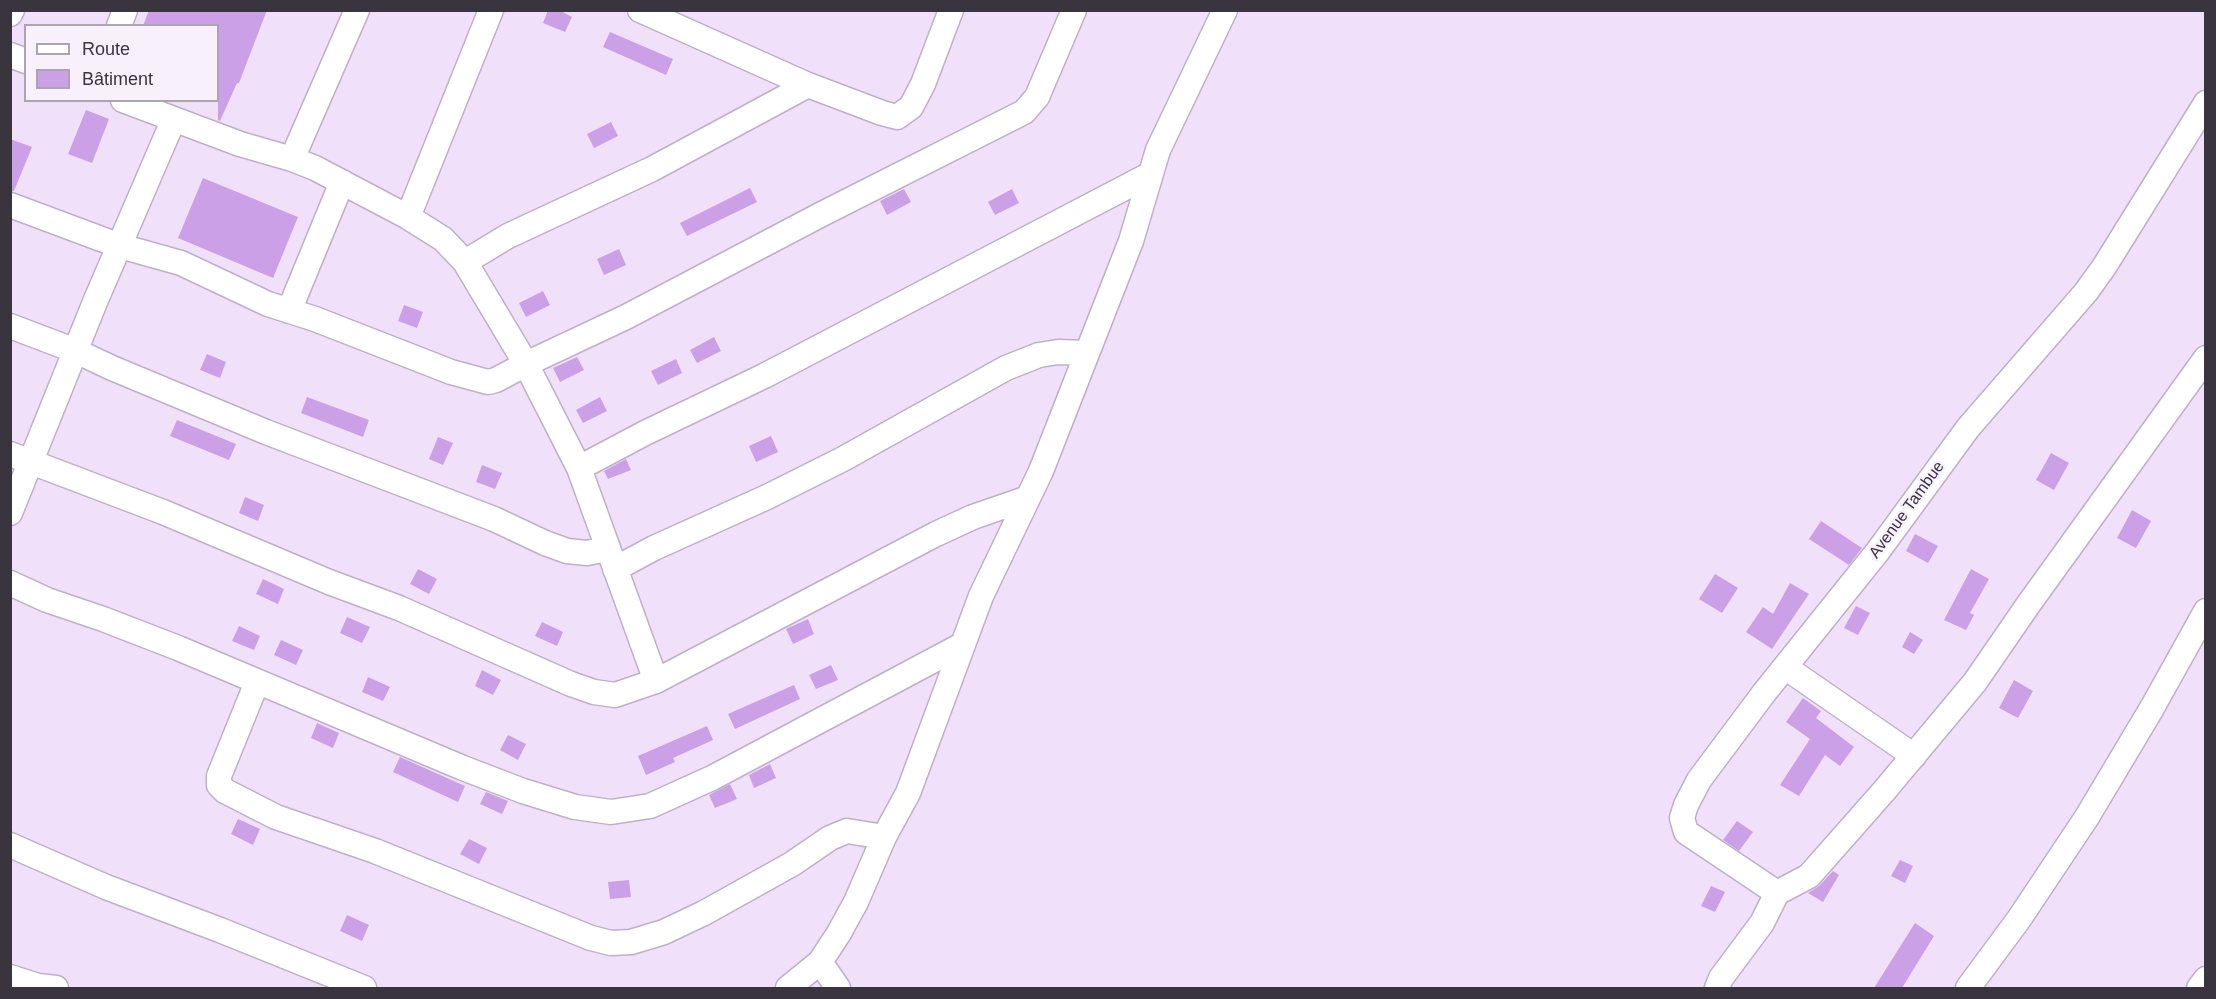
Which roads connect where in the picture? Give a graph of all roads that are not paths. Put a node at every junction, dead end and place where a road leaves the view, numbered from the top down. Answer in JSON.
{"nodes":[{"id":1,"x":357,"y":10,"type":"edge"},
{"id":2,"x":491,"y":10,"type":"edge"},
{"id":3,"x":640,"y":10,"type":"edge"},
{"id":4,"x":951,"y":10,"type":"edge"},
{"id":5,"x":1074,"y":10,"type":"edge"},
{"id":6,"x":1225,"y":10,"type":"edge"},
{"id":7,"x":808,"y":85,"type":"junction"},
{"id":8,"x":128,"y":102,"type":"edge"},
{"id":9,"x":2205,"y":103,"type":"edge"},
{"id":10,"x":173,"y":121,"type":"junction"},
{"id":11,"x":292,"y":159,"type":"junction"},
{"id":12,"x":1151,"y":174,"type":"junction"},
{"id":13,"x":342,"y":182,"type":"junction"},
{"id":14,"x":10,"y":205,"type":"edge"},
{"id":15,"x":408,"y":217,"type":"junction"},
{"id":16,"x":120,"y":246,"type":"junction"},
{"id":17,"x":465,"y":262,"type":"junction"},
{"id":18,"x":289,"y":311,"type":"junction"},
{"id":19,"x":10,"y":326,"type":"edge"},
{"id":20,"x":76,"y":351,"type":"junction"},
{"id":21,"x":1087,"y":353,"type":"junction"},
{"id":22,"x":2205,"y":358,"type":"edge"},
{"id":23,"x":526,"y":364,"type":"junction"},
{"id":24,"x":20,"y":458,"type":"edge"},
{"id":25,"x":579,"y":468,"type":"junction"},
{"id":26,"x":1028,"y":498,"type":"junction"},
{"id":27,"x":10,"y":513,"type":"edge"},
{"id":28,"x":611,"y":559,"type":"junction"},
{"id":29,"x":10,"y":583,"type":"edge"},
{"id":30,"x":2205,"y":611,"type":"edge"},
{"id":31,"x":962,"y":645,"type":"junction"},
{"id":32,"x":1785,"y":667,"type":"junction"},
{"id":33,"x":656,"y":681,"type":"junction"},
{"id":34,"x":256,"y":682,"type":"junction"},
{"id":35,"x":1914,"y":756,"type":"junction"},
{"id":36,"x":884,"y":837,"type":"junction"},
{"id":37,"x":10,"y":845,"type":"edge"},
{"id":38,"x":1777,"y":893,"type":"junction"},
{"id":39,"x":820,"y":962,"type":"junction"},
{"id":40,"x":10,"y":977,"type":"edge"},
{"id":41,"x":2205,"y":979,"type":"edge"},
{"id":42,"x":56,"y":988,"type":"edge"},
{"id":43,"x":364,"y":988,"type":"edge"},
{"id":44,"x":788,"y":988,"type":"edge"},
{"id":45,"x":838,"y":988,"type":"edge"},
{"id":46,"x":1717,"y":988,"type":"edge"},
{"id":47,"x":1968,"y":988,"type":"edge"},
{"id":48,"x":2199,"y":988,"type":"edge"}],
"edges":[{"from":1,"to":11,"type":"street"},
{"from":2,"to":15,"type":"street"},
{"from":3,"to":7,"type":"street"},
{"from":4,"to":7,"type":"street"},
{"from":5,"to":23,"type":"street"},
{"from":6,"to":12,"type":"street"},
{"from":7,"to":17,"type":"street"},
{"from":8,"to":10,"type":"street"},
{"from":9,"to":32,"type":"street","name":"Avenue Tambue"},
{"from":10,"to":11,"type":"street"},
{"from":10,"to":16,"type":"street"},
{"from":11,"to":13,"type":"street"},
{"from":12,"to":21,"type":"street"},
{"from":12,"to":25,"type":"street"},
{"from":13,"to":15,"type":"street"},
{"from":13,"to":18,"type":"street"},
{"from":14,"to":16,"type":"street"},
{"from":15,"to":17,"type":"street"},
{"from":16,"to":18,"type":"street"},
{"from":16,"to":20,"type":"street"},
{"from":17,"to":23,"type":"street"},
{"from":18,"to":23,"type":"street"},
{"from":19,"to":20,"type":"street"},
{"from":20,"to":24,"type":"street"},
{"from":20,"to":28,"type":"street"},
{"from":21,"to":26,"type":"street"},
{"from":21,"to":28,"type":"street"},
{"from":22,"to":35,"type":"street"},
{"from":23,"to":25,"type":"street"},
{"from":24,"to":27,"type":"street"},
{"from":24,"to":33,"type":"street"},
{"from":25,"to":28,"type":"street"},
{"from":26,"to":31,"type":"street"},
{"from":26,"to":33,"type":"street"},
{"from":28,"to":33,"type":"street"},
{"from":29,"to":34,"type":"street"},
{"from":30,"to":47,"type":"street"},
{"from":31,"to":34,"type":"street"},
{"from":31,"to":36,"type":"street"},
{"from":32,"to":35,"type":"street"},
{"from":32,"to":38,"type":"street","name":"Avenue Tambue"},
{"from":34,"to":36,"type":"street"},
{"from":35,"to":38,"type":"street"},
{"from":36,"to":39,"type":"street"},
{"from":37,"to":43,"type":"street"},
{"from":38,"to":46,"type":"street"},
{"from":39,"to":44,"type":"street"},
{"from":39,"to":45,"type":"street"},
{"from":40,"to":42,"type":"street"},
{"from":41,"to":48,"type":"street"}]}
